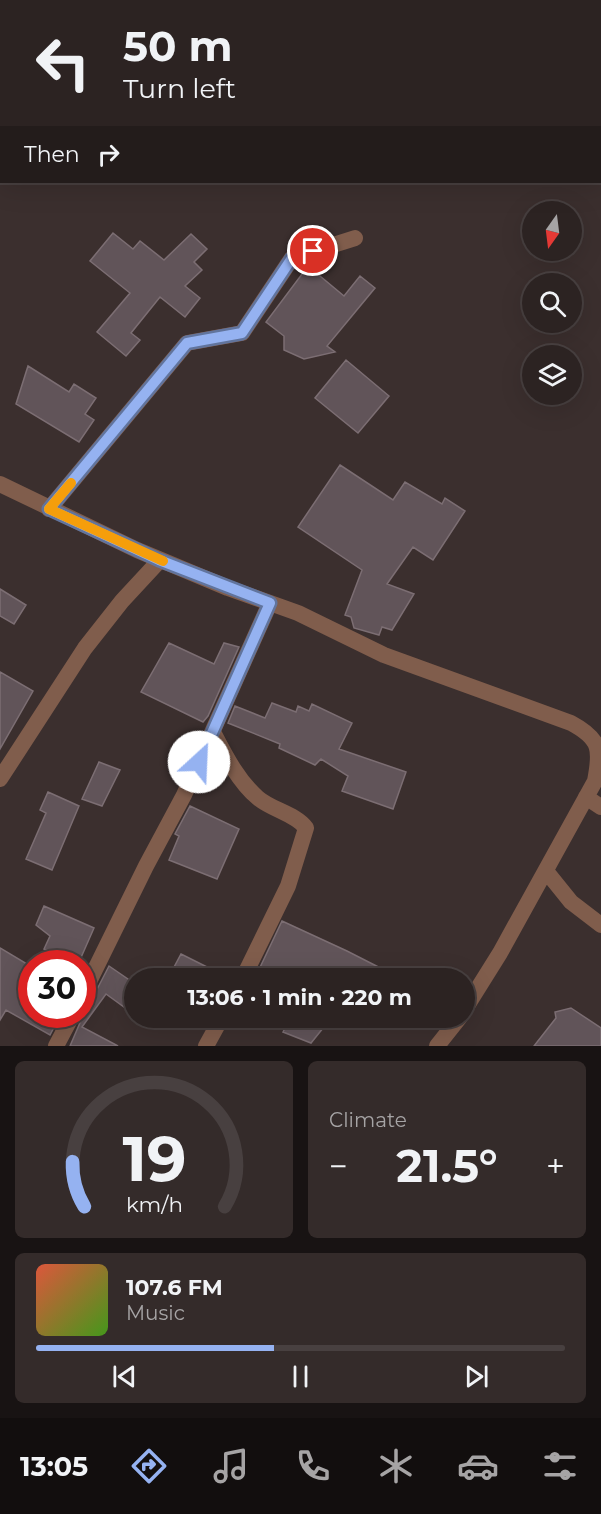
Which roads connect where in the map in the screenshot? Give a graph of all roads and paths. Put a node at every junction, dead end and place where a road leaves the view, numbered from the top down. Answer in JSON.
{"nodes":[{"id":1,"x":355,"y":238,"type":"dead end"},
{"id":2,"x":0,"y":484,"type":"edge"},
{"id":3,"x":49,"y":509,"type":"junction"},
{"id":4,"x":159,"y":560,"type":"junction"},
{"id":5,"x":270,"y":603,"type":"junction"},
{"id":6,"x":213,"y":732,"type":"junction"},
{"id":7,"x":0,"y":779,"type":"edge"},
{"id":8,"x":586,"y":797,"type":"junction"},
{"id":9,"x":601,"y":807,"type":"edge"},
{"id":10,"x":546,"y":871,"type":"junction"},
{"id":11,"x":601,"y":925,"type":"edge"},
{"id":12,"x":96,"y":968,"type":"edge"},
{"id":13,"x":248,"y":968,"type":"edge"},
{"id":14,"x":475,"y":993,"type":"edge"},
{"id":15,"x":66,"y":1028,"type":"edge"},
{"id":16,"x":216,"y":1028,"type":"edge"},
{"id":17,"x":451,"y":1028,"type":"edge"},
{"id":18,"x":56,"y":1046,"type":"edge"},
{"id":19,"x":206,"y":1046,"type":"edge"},
{"id":20,"x":437,"y":1046,"type":"edge"}],
"edges":[{"from":1,"to":3,"type":"street"},
{"from":2,"to":3,"type":"street"},
{"from":3,"to":4,"type":"street"},
{"from":4,"to":5,"type":"street"},
{"from":4,"to":7,"type":"street"},
{"from":5,"to":6,"type":"street"},
{"from":5,"to":8,"type":"street"},
{"from":6,"to":12,"type":"street"},
{"from":6,"to":13,"type":"street"},
{"from":8,"to":9,"type":"street"},
{"from":8,"to":10,"type":"street"},
{"from":10,"to":11,"type":"street"},
{"from":10,"to":14,"type":"street"},
{"from":15,"to":18,"type":"street"},
{"from":16,"to":19,"type":"street"},
{"from":17,"to":20,"type":"street"}]}
